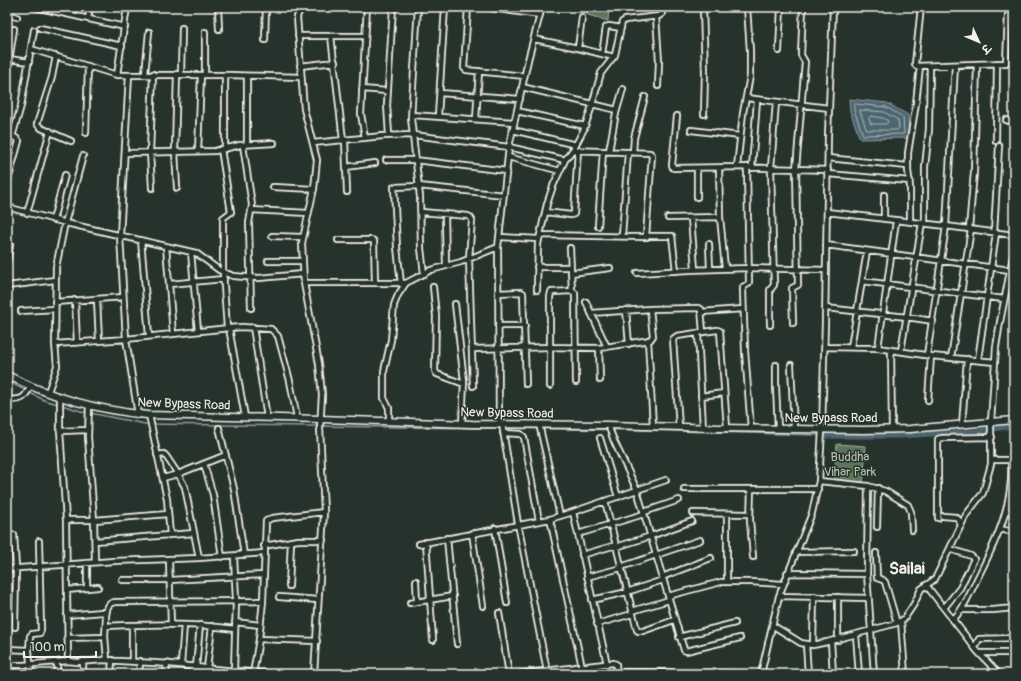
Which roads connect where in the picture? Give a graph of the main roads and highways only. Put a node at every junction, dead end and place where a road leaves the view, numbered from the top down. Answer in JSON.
{"nodes":[{"id":1,"x":7,"y":374,"type":"edge"},
{"id":2,"x":1014,"y":420,"type":"edge"}],
"edges":[{"from":1,"to":2,"type":"main road","name":"New Bypass Road"}]}
